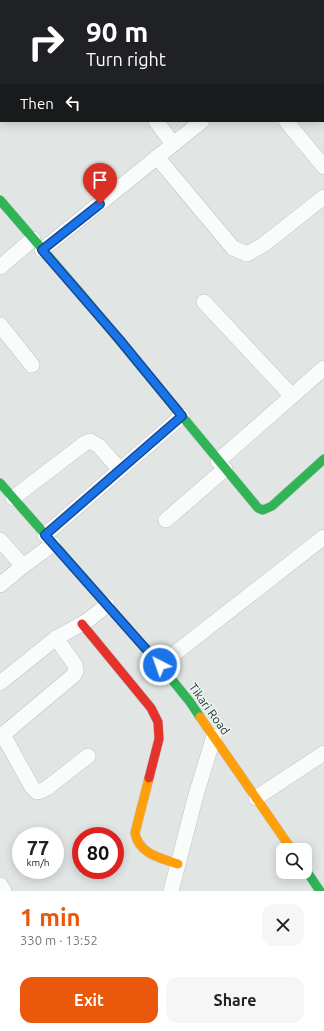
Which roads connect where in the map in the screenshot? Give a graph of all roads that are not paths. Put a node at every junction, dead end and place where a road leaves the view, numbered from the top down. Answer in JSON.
{"nodes":[{"id":1,"x":157,"y":122,"type":"edge"},
{"id":2,"x":201,"y":122,"type":"edge"},
{"id":3,"x":287,"y":122,"type":"edge"},
{"id":4,"x":173,"y":144,"type":"junction"},
{"id":5,"x":157,"y":157,"type":"junction"},
{"id":6,"x":324,"y":167,"type":"edge"},
{"id":7,"x":324,"y":197,"type":"edge"},
{"id":8,"x":0,"y":200,"type":"edge"},
{"id":9,"x":38,"y":244,"type":"junction"},
{"id":10,"x":0,"y":267,"type":"edge"},
{"id":11,"x":204,"y":302,"type":"dead end"},
{"id":12,"x":0,"y":325,"type":"edge"},
{"id":13,"x":32,"y":365,"type":"dead end"},
{"id":14,"x":324,"y":369,"type":"edge"},
{"id":15,"x":292,"y":396,"type":"junction"},
{"id":16,"x":182,"y":416,"type":"junction"},
{"id":17,"x":324,"y":458,"type":"edge"},
{"id":18,"x":222,"y":465,"type":"junction"},
{"id":19,"x":120,"y":470,"type":"junction"},
{"id":20,"x":0,"y":483,"type":"edge"},
{"id":21,"x":13,"y":498,"type":"junction"},
{"id":22,"x":166,"y":520,"type":"dead end"},
{"id":23,"x":324,"y":537,"type":"edge"},
{"id":24,"x":49,"y":539,"type":"junction"},
{"id":25,"x":0,"y":540,"type":"edge"},
{"id":26,"x":23,"y":566,"type":"junction"},
{"id":27,"x":0,"y":585,"type":"edge"},
{"id":28,"x":108,"y":605,"type":"junction"},
{"id":29,"x":82,"y":624,"type":"junction"},
{"id":30,"x":56,"y":638,"type":"junction"},
{"id":31,"x":160,"y":665,"type":"junction"},
{"id":32,"x":0,"y":683,"type":"edge"},
{"id":33,"x":1,"y":736,"type":"edge"},
{"id":34,"x":214,"y":736,"type":"junction"},
{"id":35,"x":324,"y":753,"type":"edge"},
{"id":36,"x":88,"y":756,"type":"dead end"},
{"id":37,"x":256,"y":798,"type":"junction"},
{"id":38,"x":287,"y":843,"type":"edge"},
{"id":39,"x":178,"y":864,"type":"junction"},
{"id":40,"x":312,"y":879,"type":"edge"},
{"id":41,"x":0,"y":885,"type":"edge"},
{"id":42,"x":4,"y":891,"type":"edge"},
{"id":43,"x":171,"y":891,"type":"edge"},
{"id":44,"x":320,"y":891,"type":"edge"}],
"edges":[{"from":1,"to":4,"type":"street"},
{"from":2,"to":4,"type":"street"},
{"from":3,"to":6,"type":"street"},
{"from":4,"to":5,"type":"street"},
{"from":5,"to":7,"type":"street"},
{"from":5,"to":9,"type":"street"},
{"from":8,"to":9,"type":"main road"},
{"from":9,"to":10,"type":"street"},
{"from":9,"to":16,"type":"main road"},
{"from":11,"to":15,"type":"street"},
{"from":12,"to":13,"type":"street"},
{"from":14,"to":15,"type":"street"},
{"from":15,"to":18,"type":"street"},
{"from":16,"to":18,"type":"main road"},
{"from":16,"to":19,"type":"street"},
{"from":17,"to":18,"type":"main road"},
{"from":18,"to":22,"type":"street"},
{"from":19,"to":21,"type":"street"},
{"from":19,"to":24,"type":"street"},
{"from":20,"to":21,"type":"main road","name":"Tikari Road"},
{"from":21,"to":24,"type":"main road","name":"Tikari Road"},
{"from":23,"to":31,"type":"street"},
{"from":24,"to":26,"type":"street"},
{"from":24,"to":28,"type":"main road","name":"Tikari Road"},
{"from":25,"to":26,"type":"street"},
{"from":26,"to":27,"type":"street"},
{"from":28,"to":29,"type":"street"},
{"from":28,"to":31,"type":"main road","name":"Tikari Road"},
{"from":29,"to":30,"type":"street"},
{"from":29,"to":39,"type":"main road"},
{"from":30,"to":32,"type":"street"},
{"from":30,"to":33,"type":"street"},
{"from":31,"to":34,"type":"main road","name":"Tikari Road"},
{"from":33,"to":36,"type":"street"},
{"from":34,"to":37,"type":"main road","name":"Tikari Road"},
{"from":34,"to":39,"type":"street"},
{"from":35,"to":37,"type":"street"},
{"from":37,"to":38,"type":"main road","name":"Tikari Road"},
{"from":39,"to":43,"type":"street"},
{"from":40,"to":44,"type":"main road"},
{"from":41,"to":42,"type":"street"}]}
